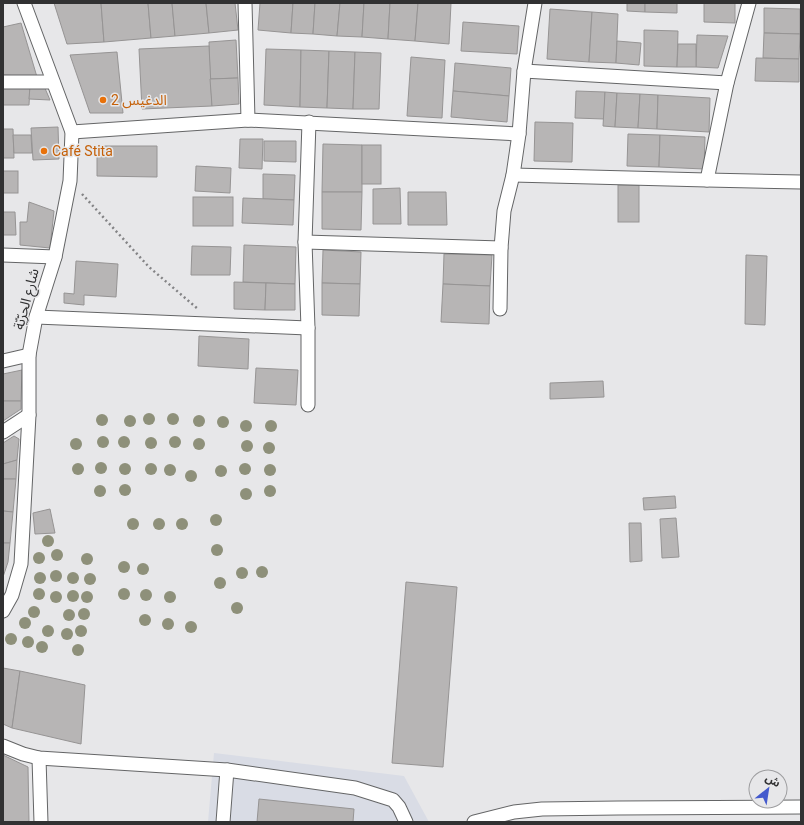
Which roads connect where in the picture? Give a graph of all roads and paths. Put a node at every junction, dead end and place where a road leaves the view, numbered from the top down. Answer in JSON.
{"nodes":[{"id":1,"x":24,"y":3,"type":"edge"},
{"id":2,"x":244,"y":3,"type":"edge"},
{"id":3,"x":535,"y":3,"type":"edge"},
{"id":4,"x":749,"y":3,"type":"edge"},
{"id":5,"x":524,"y":71,"type":"junction"},
{"id":6,"x":3,"y":82,"type":"edge"},
{"id":7,"x":53,"y":82,"type":"junction"},
{"id":8,"x":727,"y":83,"type":"junction"},
{"id":9,"x":248,"y":120,"type":"junction"},
{"id":10,"x":309,"y":122,"type":"junction"},
{"id":11,"x":72,"y":132,"type":"junction"},
{"id":12,"x":519,"y":134,"type":"junction"},
{"id":13,"x":513,"y":175,"type":"junction"},
{"id":14,"x":707,"y":180,"type":"junction"},
{"id":15,"x":70,"y":181,"type":"junction"},
{"id":16,"x":801,"y":182,"type":"edge"},
{"id":17,"x":305,"y":242,"type":"junction"},
{"id":18,"x":501,"y":248,"type":"junction"},
{"id":19,"x":3,"y":255,"type":"edge"},
{"id":20,"x":54,"y":257,"type":"junction"},
{"id":21,"x":199,"y":309,"type":"dead end"},
{"id":22,"x":500,"y":309,"type":"dead end"},
{"id":23,"x":36,"y":317,"type":"junction"},
{"id":24,"x":308,"y":328,"type":"junction"},
{"id":25,"x":30,"y":355,"type":"junction"},
{"id":26,"x":3,"y":361,"type":"edge"},
{"id":27,"x":308,"y":405,"type":"dead end"},
{"id":28,"x":28,"y":415,"type":"junction"},
{"id":29,"x":3,"y":432,"type":"edge"},
{"id":30,"x":3,"y":611,"type":"edge"},
{"id":31,"x":3,"y":746,"type":"edge"},
{"id":32,"x":39,"y":758,"type":"junction"},
{"id":33,"x":227,"y":770,"type":"junction"},
{"id":34,"x":801,"y":806,"type":"edge"},
{"id":35,"x":41,"y":822,"type":"edge"},
{"id":36,"x":223,"y":822,"type":"edge"},
{"id":37,"x":406,"y":822,"type":"edge"},
{"id":38,"x":474,"y":822,"type":"edge"}],
"edges":[{"from":1,"to":7,"type":"street","name":"شارع الحرّيّة"},
{"from":2,"to":9,"type":"street"},
{"from":3,"to":5,"type":"street"},
{"from":4,"to":8,"type":"street"},
{"from":5,"to":8,"type":"street"},
{"from":5,"to":12,"type":"street"},
{"from":6,"to":7,"type":"street"},
{"from":7,"to":11,"type":"street","name":"شارع الحرّيّة"},
{"from":8,"to":14,"type":"street"},
{"from":9,"to":10,"type":"street"},
{"from":9,"to":11,"type":"street"},
{"from":10,"to":12,"type":"street"},
{"from":10,"to":17,"type":"street"},
{"from":11,"to":15,"type":"street","name":"شارع الحرّيّة"},
{"from":12,"to":13,"type":"street"},
{"from":13,"to":14,"type":"street"},
{"from":13,"to":18,"type":"street"},
{"from":14,"to":16,"type":"street"},
{"from":15,"to":20,"type":"street","name":"شارع الحرّيّة"},
{"from":15,"to":21,"type":"path"},
{"from":17,"to":18,"type":"street"},
{"from":17,"to":24,"type":"street"},
{"from":18,"to":22,"type":"street"},
{"from":19,"to":20,"type":"street"},
{"from":20,"to":23,"type":"street","name":"شارع الحرّيّة"},
{"from":23,"to":24,"type":"street"},
{"from":23,"to":25,"type":"street","name":"شارع الحرّيّة"},
{"from":24,"to":27,"type":"street"},
{"from":25,"to":26,"type":"street"},
{"from":25,"to":28,"type":"street","name":"شارع الحرّيّة"},
{"from":28,"to":29,"type":"street"},
{"from":28,"to":30,"type":"street","name":"شارع الحرّيّة"},
{"from":31,"to":32,"type":"street"},
{"from":32,"to":33,"type":"street"},
{"from":32,"to":35,"type":"street"},
{"from":33,"to":36,"type":"street"},
{"from":33,"to":37,"type":"street"},
{"from":34,"to":38,"type":"street"}]}
